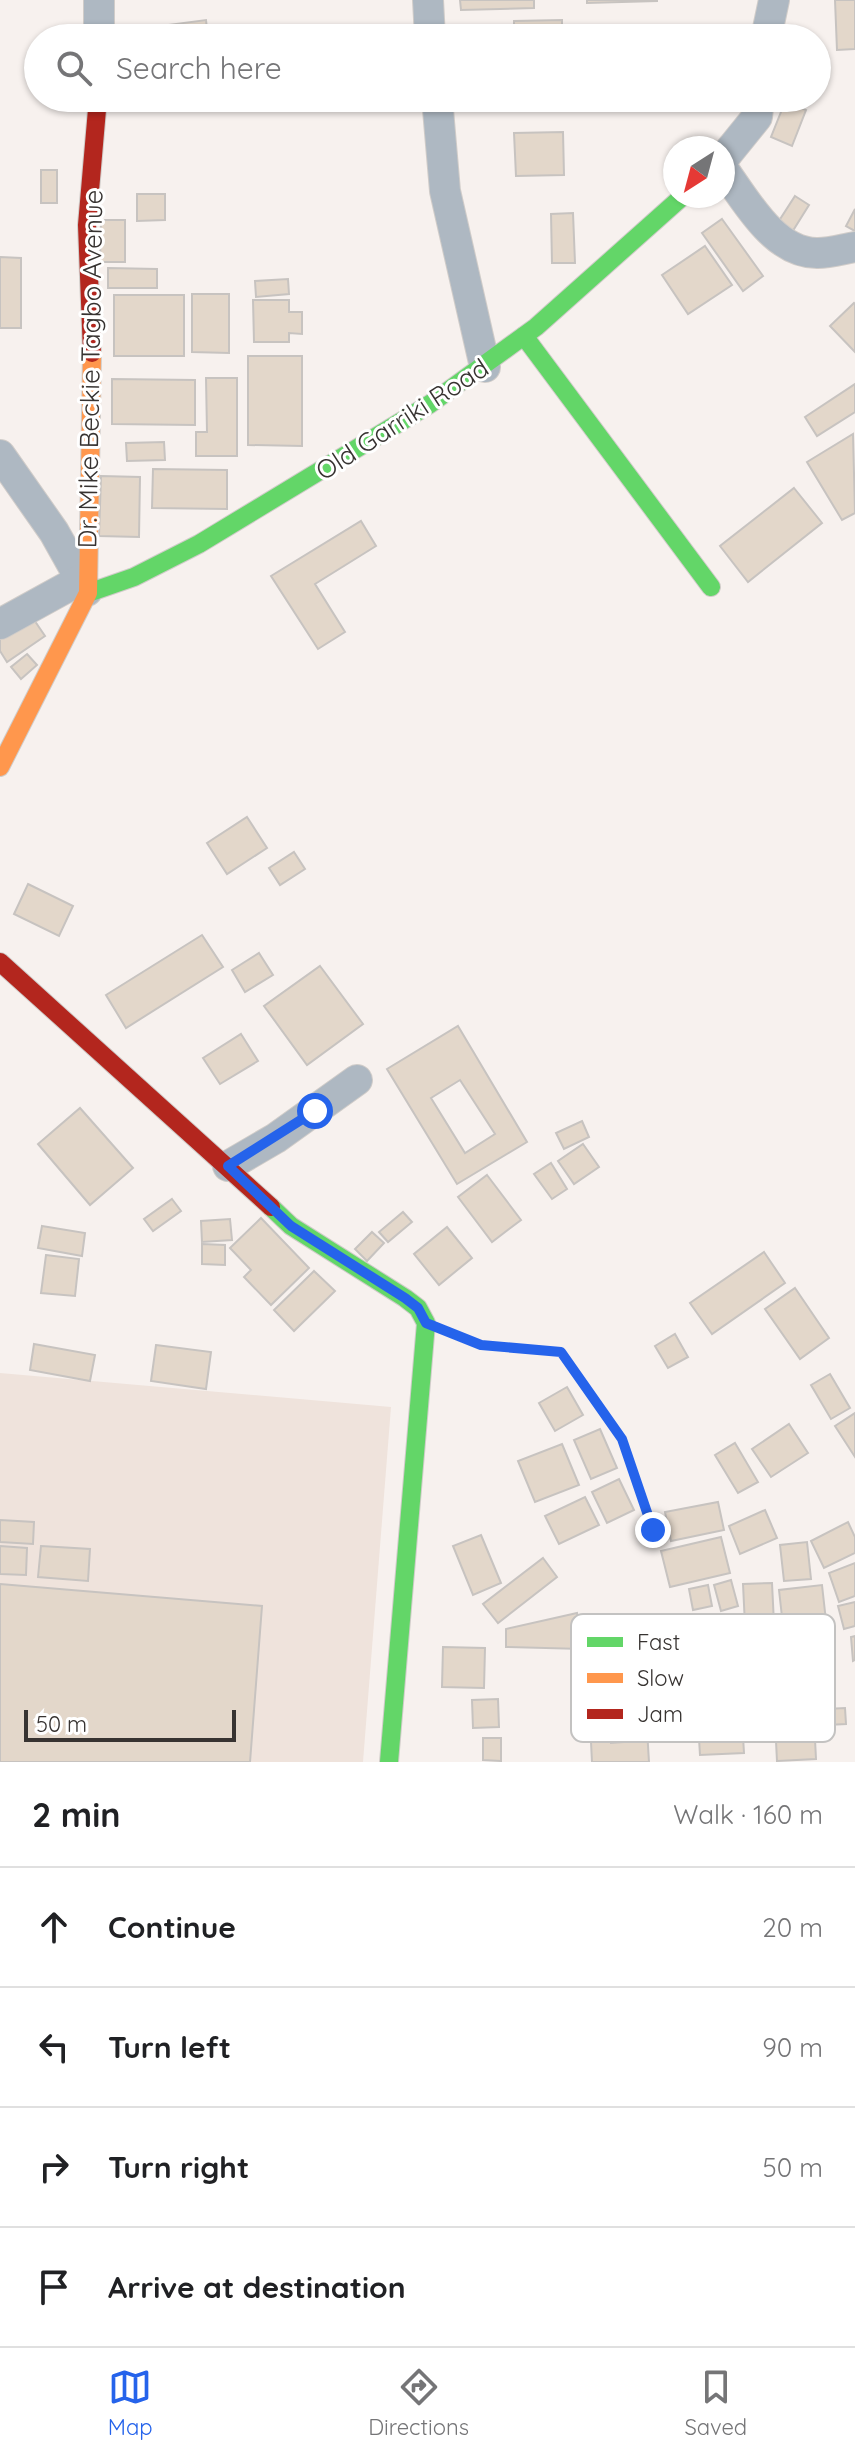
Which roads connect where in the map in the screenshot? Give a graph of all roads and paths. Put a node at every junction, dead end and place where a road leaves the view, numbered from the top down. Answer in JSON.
{"nodes":[{"id":1,"x":99,"y":0,"type":"edge"},
{"id":2,"x":428,"y":0,"type":"edge"},
{"id":3,"x":774,"y":0,"type":"edge"},
{"id":4,"x":99,"y":24,"type":"edge"},
{"id":5,"x":429,"y":24,"type":"edge"},
{"id":6,"x":769,"y":24,"type":"edge"},
{"id":7,"x":97,"y":112,"type":"edge"},
{"id":8,"x":438,"y":112,"type":"edge"},
{"id":9,"x":758,"y":112,"type":"edge"},
{"id":10,"x":735,"y":144,"type":"edge"},
{"id":11,"x":735,"y":185,"type":"edge"},
{"id":12,"x":669,"y":208,"type":"edge"},
{"id":13,"x":855,"y":247,"type":"edge"},
{"id":14,"x":524,"y":336,"type":"junction"},
{"id":15,"x":485,"y":367,"type":"junction"},
{"id":16,"x":0,"y":455,"type":"edge"},
{"id":17,"x":84,"y":586,"type":"junction"},
{"id":18,"x":711,"y":587,"type":"dead end"},
{"id":19,"x":0,"y":624,"type":"edge"},
{"id":20,"x":0,"y":767,"type":"edge"},
{"id":21,"x":0,"y":962,"type":"edge"},
{"id":22,"x":357,"y":1080,"type":"dead end"},
{"id":23,"x":228,"y":1166,"type":"junction"},
{"id":24,"x":426,"y":1323,"type":"junction"},
{"id":25,"x":653,"y":1530,"type":"dead end"},
{"id":26,"x":389,"y":1762,"type":"edge"}],
"edges":[{"from":1,"to":4,"type":"street"},
{"from":2,"to":5,"type":"street"},
{"from":3,"to":6,"type":"street"},
{"from":7,"to":17,"type":"street","name":"Dr. Mike Beckie Tagbo Avenue"},
{"from":8,"to":15,"type":"street"},
{"from":9,"to":10,"type":"street"},
{"from":11,"to":13,"type":"street"},
{"from":12,"to":14,"type":"street","name":"Old Garriki Road"},
{"from":14,"to":15,"type":"street","name":"Old Garriki Road"},
{"from":14,"to":18,"type":"street"},
{"from":15,"to":17,"type":"street","name":"Old Garriki Road"},
{"from":16,"to":17,"type":"street"},
{"from":17,"to":19,"type":"street"},
{"from":17,"to":20,"type":"street"},
{"from":21,"to":23,"type":"street"},
{"from":22,"to":23,"type":"street"},
{"from":23,"to":24,"type":"street"},
{"from":24,"to":25,"type":"path"},
{"from":24,"to":26,"type":"street"}]}
